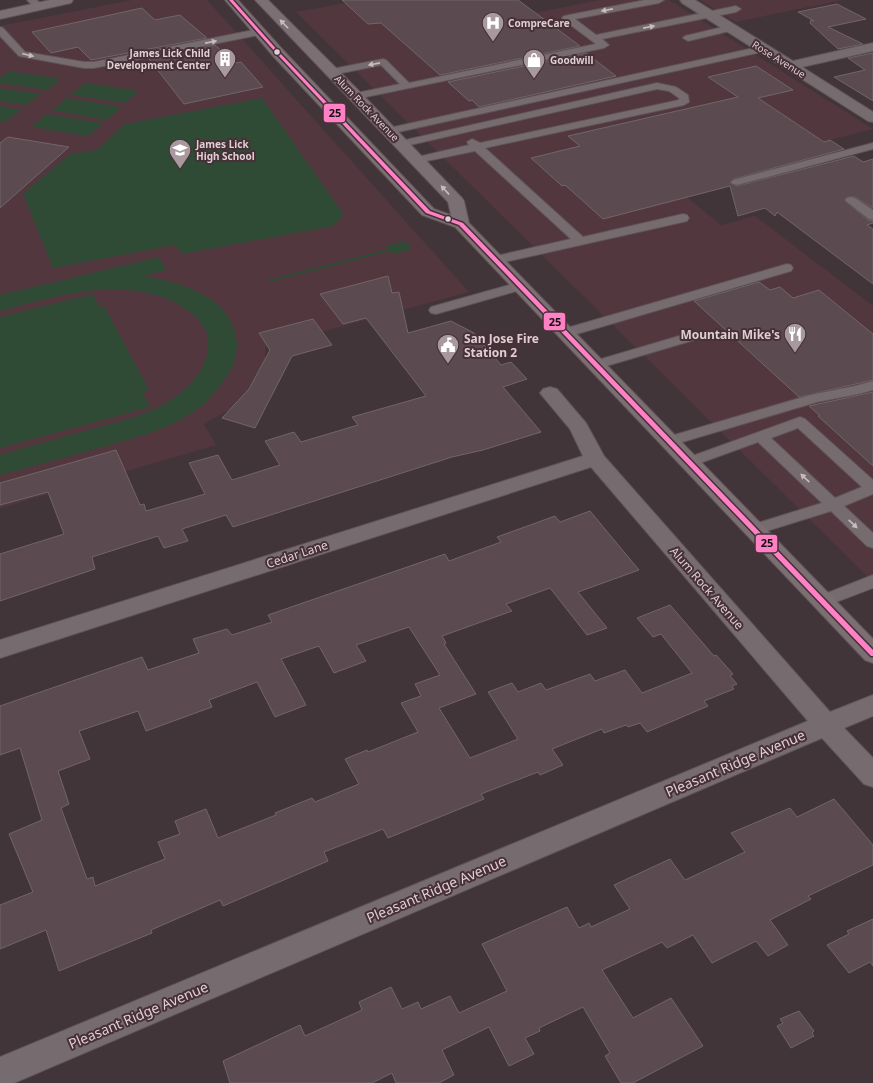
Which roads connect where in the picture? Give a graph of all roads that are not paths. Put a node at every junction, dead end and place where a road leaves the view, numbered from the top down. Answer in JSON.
{"nodes":[{"id":1,"x":67,"y":0,"type":"edge"},
{"id":2,"x":231,"y":0,"type":"edge"},
{"id":3,"x":261,"y":0,"type":"edge"},
{"id":4,"x":659,"y":0,"type":"edge"},
{"id":5,"x":686,"y":0,"type":"edge"},
{"id":6,"x":35,"y":3,"type":"edge"},
{"id":7,"x":736,"y":10,"type":"dead end"},
{"id":8,"x":0,"y":15,"type":"edge"},
{"id":9,"x":709,"y":15,"type":"junction"},
{"id":10,"x":730,"y":28,"type":"junction"},
{"id":11,"x":0,"y":30,"type":"edge"},
{"id":12,"x":260,"y":32,"type":"junction"},
{"id":13,"x":594,"y":38,"type":"junction"},
{"id":14,"x":688,"y":38,"type":"dead end"},
{"id":15,"x":873,"y":47,"type":"edge"},
{"id":16,"x":763,"y":49,"type":"junction"},
{"id":17,"x":790,"y":66,"type":"junction"},
{"id":18,"x":332,"y":72,"type":"junction"},
{"id":19,"x":407,"y":86,"type":"junction"},
{"id":20,"x":356,"y":96,"type":"junction"},
{"id":21,"x":873,"y":118,"type":"edge"},
{"id":22,"x":460,"y":130,"type":"junction"},
{"id":23,"x":389,"y":131,"type":"junction"},
{"id":24,"x":401,"y":144,"type":"junction"},
{"id":25,"x":873,"y":146,"type":"edge"},
{"id":26,"x":478,"y":147,"type":"junction"},
{"id":27,"x":372,"y":151,"type":"junction"},
{"id":28,"x":417,"y":160,"type":"junction"},
{"id":29,"x":737,"y":182,"type":"dead end"},
{"id":30,"x":851,"y":200,"type":"dead end"},
{"id":31,"x":873,"y":216,"type":"edge"},
{"id":32,"x":683,"y":218,"type":"dead end"},
{"id":33,"x":461,"y":224,"type":"junction"},
{"id":34,"x":580,"y":241,"type":"junction"},
{"id":35,"x":496,"y":260,"type":"junction"},
{"id":36,"x":786,"y":268,"type":"dead end"},
{"id":37,"x":520,"y":286,"type":"junction"},
{"id":38,"x":436,"y":310,"type":"dead end"},
{"id":39,"x":565,"y":333,"type":"junction"},
{"id":40,"x":696,"y":335,"type":"dead end"},
{"id":41,"x":596,"y":364,"type":"junction"},
{"id":42,"x":873,"y":385,"type":"edge"},
{"id":43,"x":550,"y":393,"type":"dead end"},
{"id":44,"x":760,"y":436,"type":"junction"},
{"id":45,"x":669,"y":441,"type":"junction"},
{"id":46,"x":595,"y":459,"type":"junction"},
{"id":47,"x":689,"y":462,"type":"junction"},
{"id":48,"x":873,"y":488,"type":"edge"},
{"id":49,"x":833,"y":505,"type":"junction"},
{"id":50,"x":754,"y":530,"type":"junction"},
{"id":51,"x":873,"y":542,"type":"edge"},
{"id":52,"x":873,"y":581,"type":"edge"},
{"id":53,"x":823,"y":601,"type":"junction"},
{"id":54,"x":0,"y":649,"type":"edge"},
{"id":55,"x":872,"y":652,"type":"edge"},
{"id":56,"x":873,"y":705,"type":"edge"},
{"id":57,"x":826,"y":725,"type":"junction"},
{"id":58,"x":873,"y":776,"type":"edge"},
{"id":59,"x":0,"y":1073,"type":"edge"}],
"edges":[{"from":1,"to":6,"type":"main road"},
{"from":2,"to":12,"type":"main road"},
{"from":18,"to":3,"type":"main road","name":"Alum Rock Avenue","one_way":true},
{"from":4,"to":13,"type":"lane","one_way":true},
{"from":5,"to":9,"type":"street","name":"Rose Avenue"},
{"from":6,"to":8,"type":"main road"},
{"from":7,"to":9,"type":"lane"},
{"from":9,"to":10,"type":"street","name":"Rose Avenue"},
{"from":13,"to":9,"type":"lane","one_way":true},
{"from":10,"to":14,"type":"lane"},
{"from":10,"to":16,"type":"street","name":"Rose Avenue"},
{"from":11,"to":12,"type":"lane","one_way":true},
{"from":12,"to":27,"type":"main road"},
{"from":13,"to":19,"type":"lane"},
{"from":15,"to":17,"type":"street"},
{"from":16,"to":17,"type":"street","name":"Rose Avenue"},
{"from":16,"to":23,"type":"lane"},
{"from":17,"to":21,"type":"street","name":"Rose Avenue"},
{"from":19,"to":18,"type":"lane","one_way":true},
{"from":18,"to":20,"type":"main road","name":"Alum Rock Avenue"},
{"from":19,"to":20,"type":"lane"},
{"from":20,"to":23,"type":"main road","name":"Alum Rock Avenue"},
{"from":22,"to":24,"type":"lane"},
{"from":22,"to":26,"type":"lane"},
{"from":22,"to":26,"type":"lane"},
{"from":23,"to":24,"type":"main road","name":"Alum Rock Avenue"},
{"from":24,"to":28,"type":"main road","name":"Alum Rock Avenue"},
{"from":25,"to":29,"type":"lane"},
{"from":26,"to":28,"type":"lane"},
{"from":26,"to":34,"type":"lane"},
{"from":27,"to":28,"type":"main road"},
{"from":27,"to":33,"type":"main road"},
{"from":33,"to":28,"type":"main road","name":"Alum Rock Avenue","one_way":true},
{"from":30,"to":31,"type":"lane"},
{"from":32,"to":34,"type":"lane"},
{"from":33,"to":35,"type":"main road"},
{"from":34,"to":35,"type":"lane"},
{"from":35,"to":37,"type":"main road"},
{"from":36,"to":39,"type":"lane"},
{"from":37,"to":38,"type":"lane"},
{"from":37,"to":39,"type":"main road"},
{"from":39,"to":41,"type":"main road"},
{"from":40,"to":41,"type":"lane"},
{"from":41,"to":45,"type":"main road"},
{"from":42,"to":45,"type":"lane"},
{"from":43,"to":46,"type":"street","name":"Alum Rock Avenue"},
{"from":44,"to":47,"type":"lane"},
{"from":44,"to":48,"type":"lane"},
{"from":49,"to":44,"type":"lane","one_way":true},
{"from":45,"to":47,"type":"main road"},
{"from":46,"to":54,"type":"street","name":"Cedar Lane"},
{"from":46,"to":57,"type":"street","name":"Alum Rock Avenue"},
{"from":47,"to":50,"type":"main road"},
{"from":48,"to":49,"type":"lane"},
{"from":49,"to":50,"type":"lane"},
{"from":49,"to":51,"type":"lane","one_way":true},
{"from":50,"to":53,"type":"main road"},
{"from":52,"to":53,"type":"lane"},
{"from":53,"to":55,"type":"main road"},
{"from":56,"to":57,"type":"street","name":"Pleasant Ridge Avenue"},
{"from":57,"to":58,"type":"street","name":"Alum Rock Avenue"},
{"from":57,"to":59,"type":"street","name":"Pleasant Ridge Avenue"}]}
